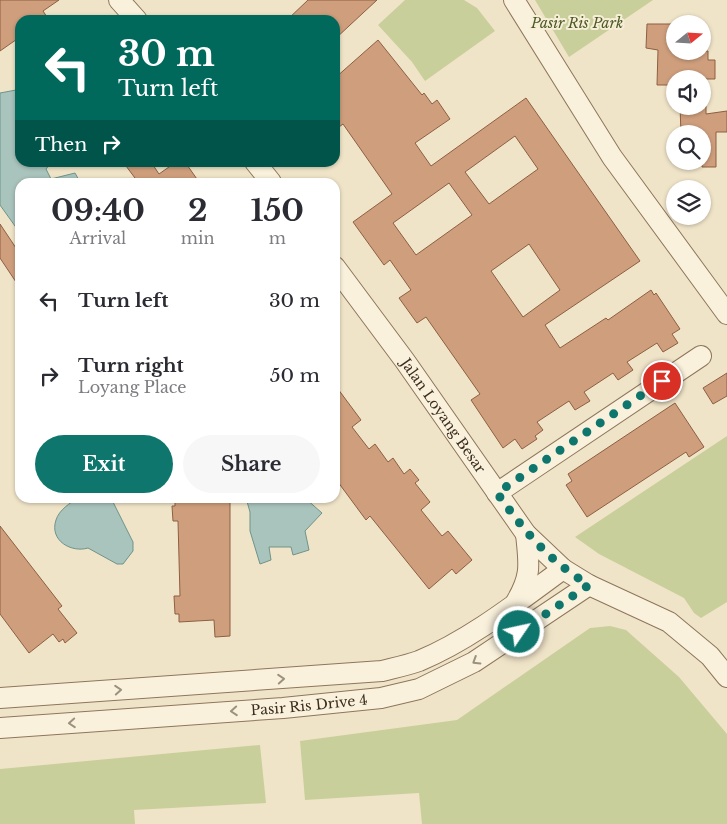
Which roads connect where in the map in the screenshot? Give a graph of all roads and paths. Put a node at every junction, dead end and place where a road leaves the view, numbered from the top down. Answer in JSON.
{"nodes":[{"id":1,"x":119,"y":0,"type":"edge"},
{"id":2,"x":514,"y":0,"type":"edge"},
{"id":3,"x":132,"y":15,"type":"edge"},
{"id":4,"x":259,"y":167,"type":"edge"},
{"id":5,"x":267,"y":178,"type":"edge"},
{"id":6,"x":340,"y":274,"type":"edge"},
{"id":7,"x":727,"y":314,"type":"edge"},
{"id":8,"x":701,"y":356,"type":"dead end"},
{"id":9,"x":497,"y":493,"type":"junction"},
{"id":10,"x":526,"y":534,"type":"junction"},
{"id":11,"x":563,"y":569,"type":"junction"},
{"id":12,"x":589,"y":585,"type":"junction"},
{"id":13,"x":515,"y":604,"type":"junction"},
{"id":14,"x":727,"y":677,"type":"edge"},
{"id":15,"x":0,"y":698,"type":"edge"},
{"id":16,"x":0,"y":728,"type":"edge"}],
"edges":[{"from":1,"to":3,"type":"street"},
{"from":2,"to":7,"type":"street"},
{"from":4,"to":5,"type":"street"},
{"from":6,"to":9,"type":"street","name":"Jalan Loyang Besar"},
{"from":8,"to":9,"type":"street"},
{"from":9,"to":10,"type":"street","name":"Jalan Loyang Besar"},
{"from":10,"to":11,"type":"street","name":"Jalan Loyang Besar"},
{"from":10,"to":13,"type":"street"},
{"from":11,"to":12,"type":"street","name":"Jalan Loyang Besar"},
{"from":11,"to":13,"type":"street","name":"Pasir Ris Drive 4"},
{"from":12,"to":14,"type":"street","name":"Jalan Loyang Besar"},
{"from":12,"to":16,"type":"street","name":"Pasir Ris Drive 4","one_way":true},
{"from":15,"to":13,"type":"street","name":"Pasir Ris Drive 4","one_way":true}]}
